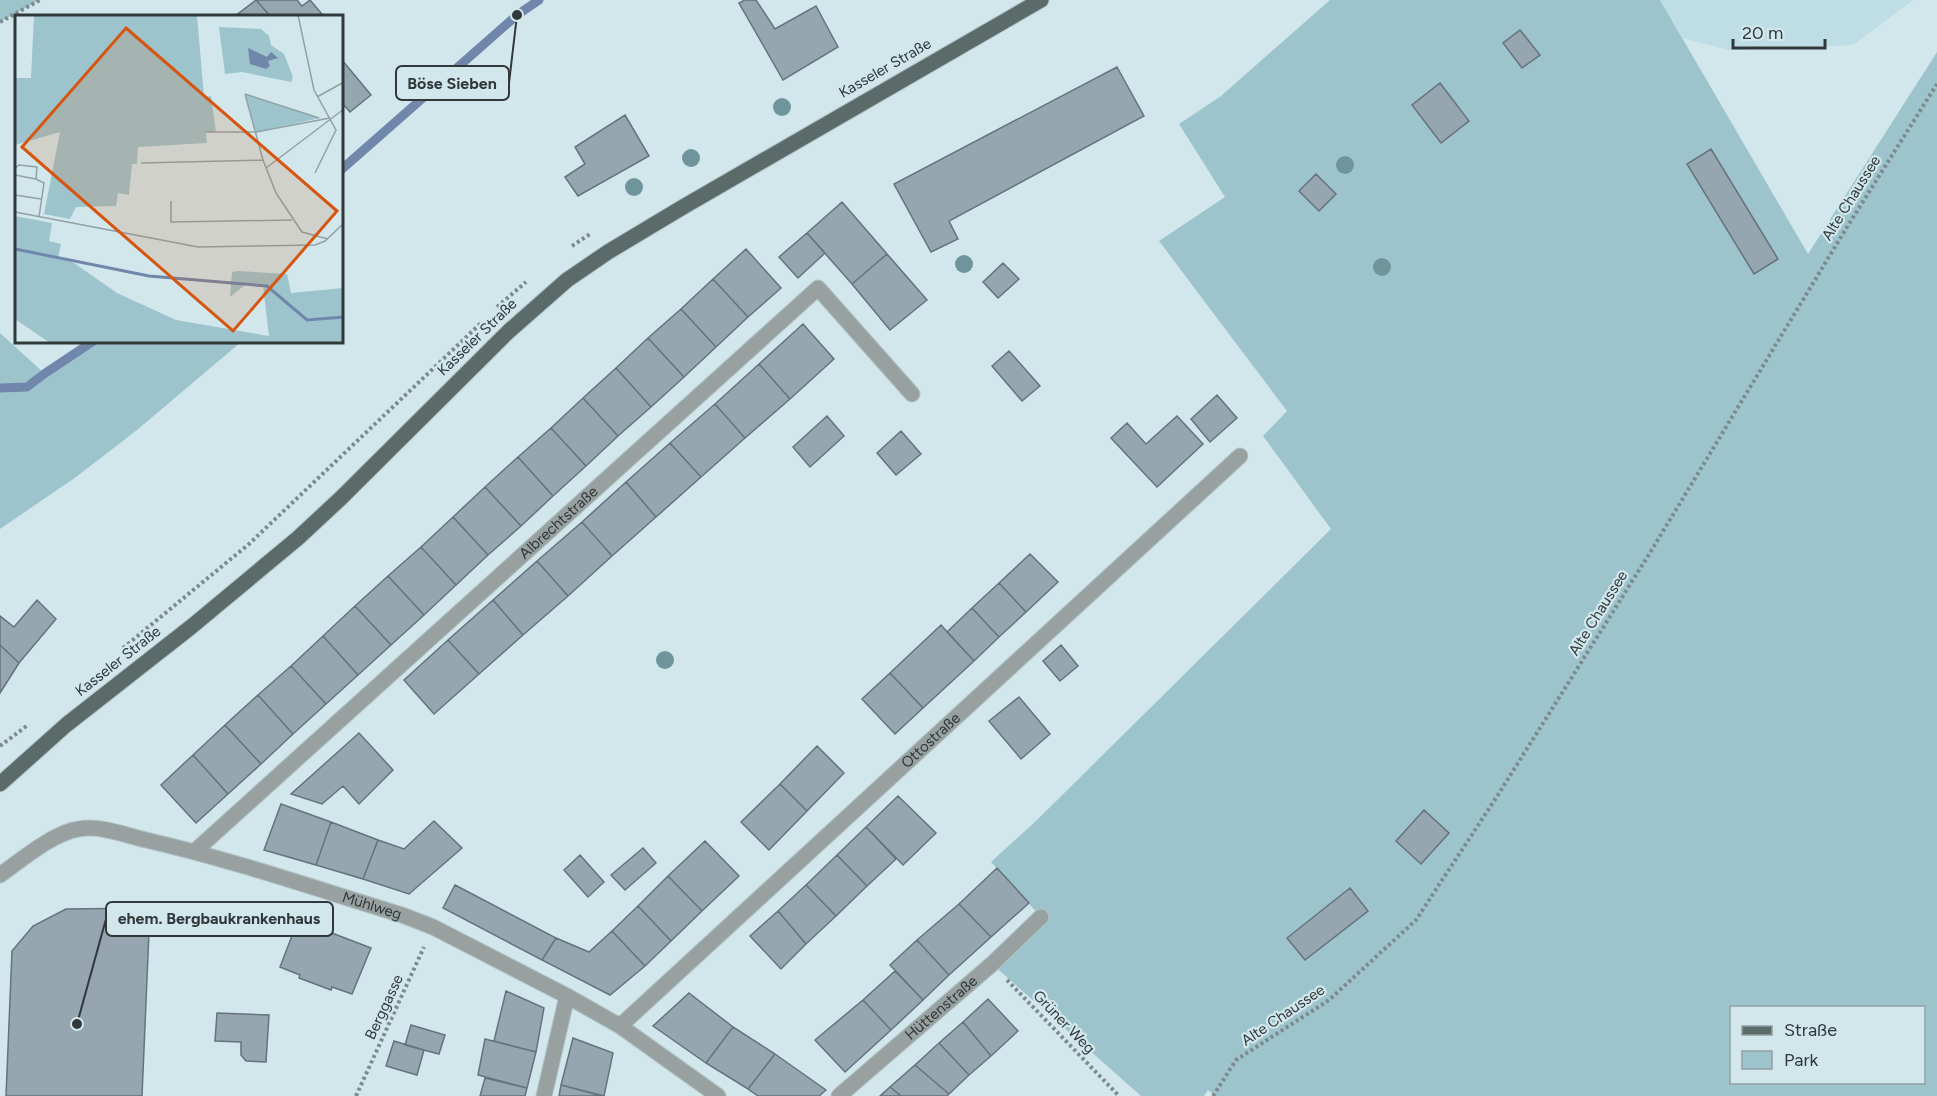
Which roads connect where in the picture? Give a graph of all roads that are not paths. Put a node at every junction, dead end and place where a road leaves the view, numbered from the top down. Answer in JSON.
{"nodes":[{"id":1,"x":1041,"y":0,"type":"edge"},
{"id":2,"x":912,"y":394,"type":"dead end"},
{"id":3,"x":1240,"y":456,"type":"dead end"},
{"id":4,"x":0,"y":784,"type":"edge"},
{"id":5,"x":195,"y":851,"type":"junction"},
{"id":6,"x":0,"y":875,"type":"edge"},
{"id":7,"x":1041,"y":917,"type":"dead end"},
{"id":8,"x":567,"y":996,"type":"junction"},
{"id":9,"x":620,"y":1026,"type":"junction"},
{"id":10,"x":544,"y":1096,"type":"edge"},
{"id":11,"x":718,"y":1096,"type":"edge"},
{"id":12,"x":839,"y":1096,"type":"edge"}],
"edges":[{"from":1,"to":4,"type":"main road","name":"Kasseler Straße"},
{"from":2,"to":5,"type":"street","name":"Albrechtstraße"},
{"from":3,"to":9,"type":"street","name":"Ottostraße"},
{"from":5,"to":6,"type":"street","name":"Mühlweg"},
{"from":5,"to":8,"type":"street","name":"Mühlweg"},
{"from":7,"to":12,"type":"street","name":"Hüttenstraße"},
{"from":8,"to":9,"type":"street","name":"Mühlweg"},
{"from":8,"to":10,"type":"street"},
{"from":9,"to":11,"type":"street","name":"Mühlweg"}]}
